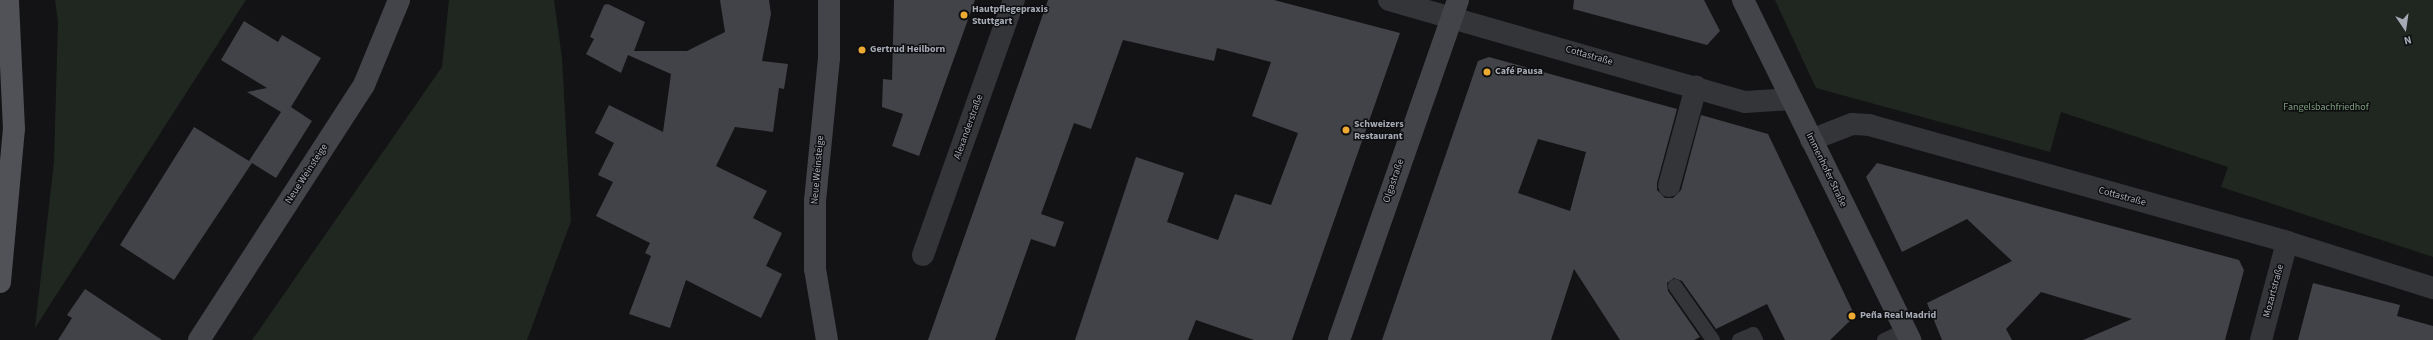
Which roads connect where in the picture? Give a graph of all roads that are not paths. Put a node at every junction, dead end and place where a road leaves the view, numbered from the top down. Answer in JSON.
{"nodes":[{"id":1,"x":8,"y":0,"type":"edge"},
{"id":2,"x":399,"y":0,"type":"edge"},
{"id":3,"x":829,"y":0,"type":"edge"},
{"id":4,"x":1014,"y":0,"type":"edge"},
{"id":5,"x":1389,"y":0,"type":"edge"},
{"id":6,"x":1743,"y":0,"type":"edge"},
{"id":7,"x":1455,"y":8,"type":"edge"},
{"id":8,"x":1696,"y":87,"type":"junction"},
{"id":9,"x":1790,"y":99,"type":"junction"},
{"id":10,"x":1811,"y":140,"type":"junction"},
{"id":11,"x":1669,"y":186,"type":"dead end"},
{"id":12,"x":2287,"y":242,"type":"junction"},
{"id":13,"x":923,"y":255,"type":"dead end"},
{"id":14,"x":0,"y":282,"type":"edge"},
{"id":15,"x":1675,"y":286,"type":"dead end"},
{"id":16,"x":2433,"y":288,"type":"edge"},
{"id":17,"x":1908,"y":335,"type":"edge"},
{"id":18,"x":199,"y":340,"type":"edge"},
{"id":19,"x":827,"y":340,"type":"edge"},
{"id":20,"x":1339,"y":340,"type":"edge"},
{"id":21,"x":1713,"y":340,"type":"edge"},
{"id":22,"x":1739,"y":340,"type":"edge"},
{"id":23,"x":1756,"y":340,"type":"edge"},
{"id":24,"x":1884,"y":340,"type":"edge"},
{"id":25,"x":2261,"y":340,"type":"edge"}],
"edges":[{"from":1,"to":14,"type":"main road"},
{"from":2,"to":18,"type":"main road","name":"Neue Weinsteige"},
{"from":3,"to":19,"type":"main road","name":"Neue Weinsteige"},
{"from":4,"to":13,"type":"street","name":"Alexanderstraße"},
{"from":5,"to":7,"type":"street","name":"Cottastraße"},
{"from":6,"to":9,"type":"main road","name":"Immenhofer Straße"},
{"from":7,"to":8,"type":"street","name":"Cottastraße"},
{"from":7,"to":20,"type":"main road","name":"Olgastraße"},
{"from":8,"to":9,"type":"street","name":"Cottastraße"},
{"from":8,"to":11,"type":"street"},
{"from":9,"to":10,"type":"main road","name":"Immenhofer Straße"},
{"from":10,"to":12,"type":"street","name":"Cottastraße"},
{"from":10,"to":17,"type":"main road","name":"Immenhofer Straße"},
{"from":12,"to":16,"type":"street","name":"Cottastraße"},
{"from":12,"to":25,"type":"street","name":"Mozartstraße"},
{"from":15,"to":21,"type":"lane"},
{"from":17,"to":24,"type":"lane"},
{"from":22,"to":23,"type":"lane"}]}
